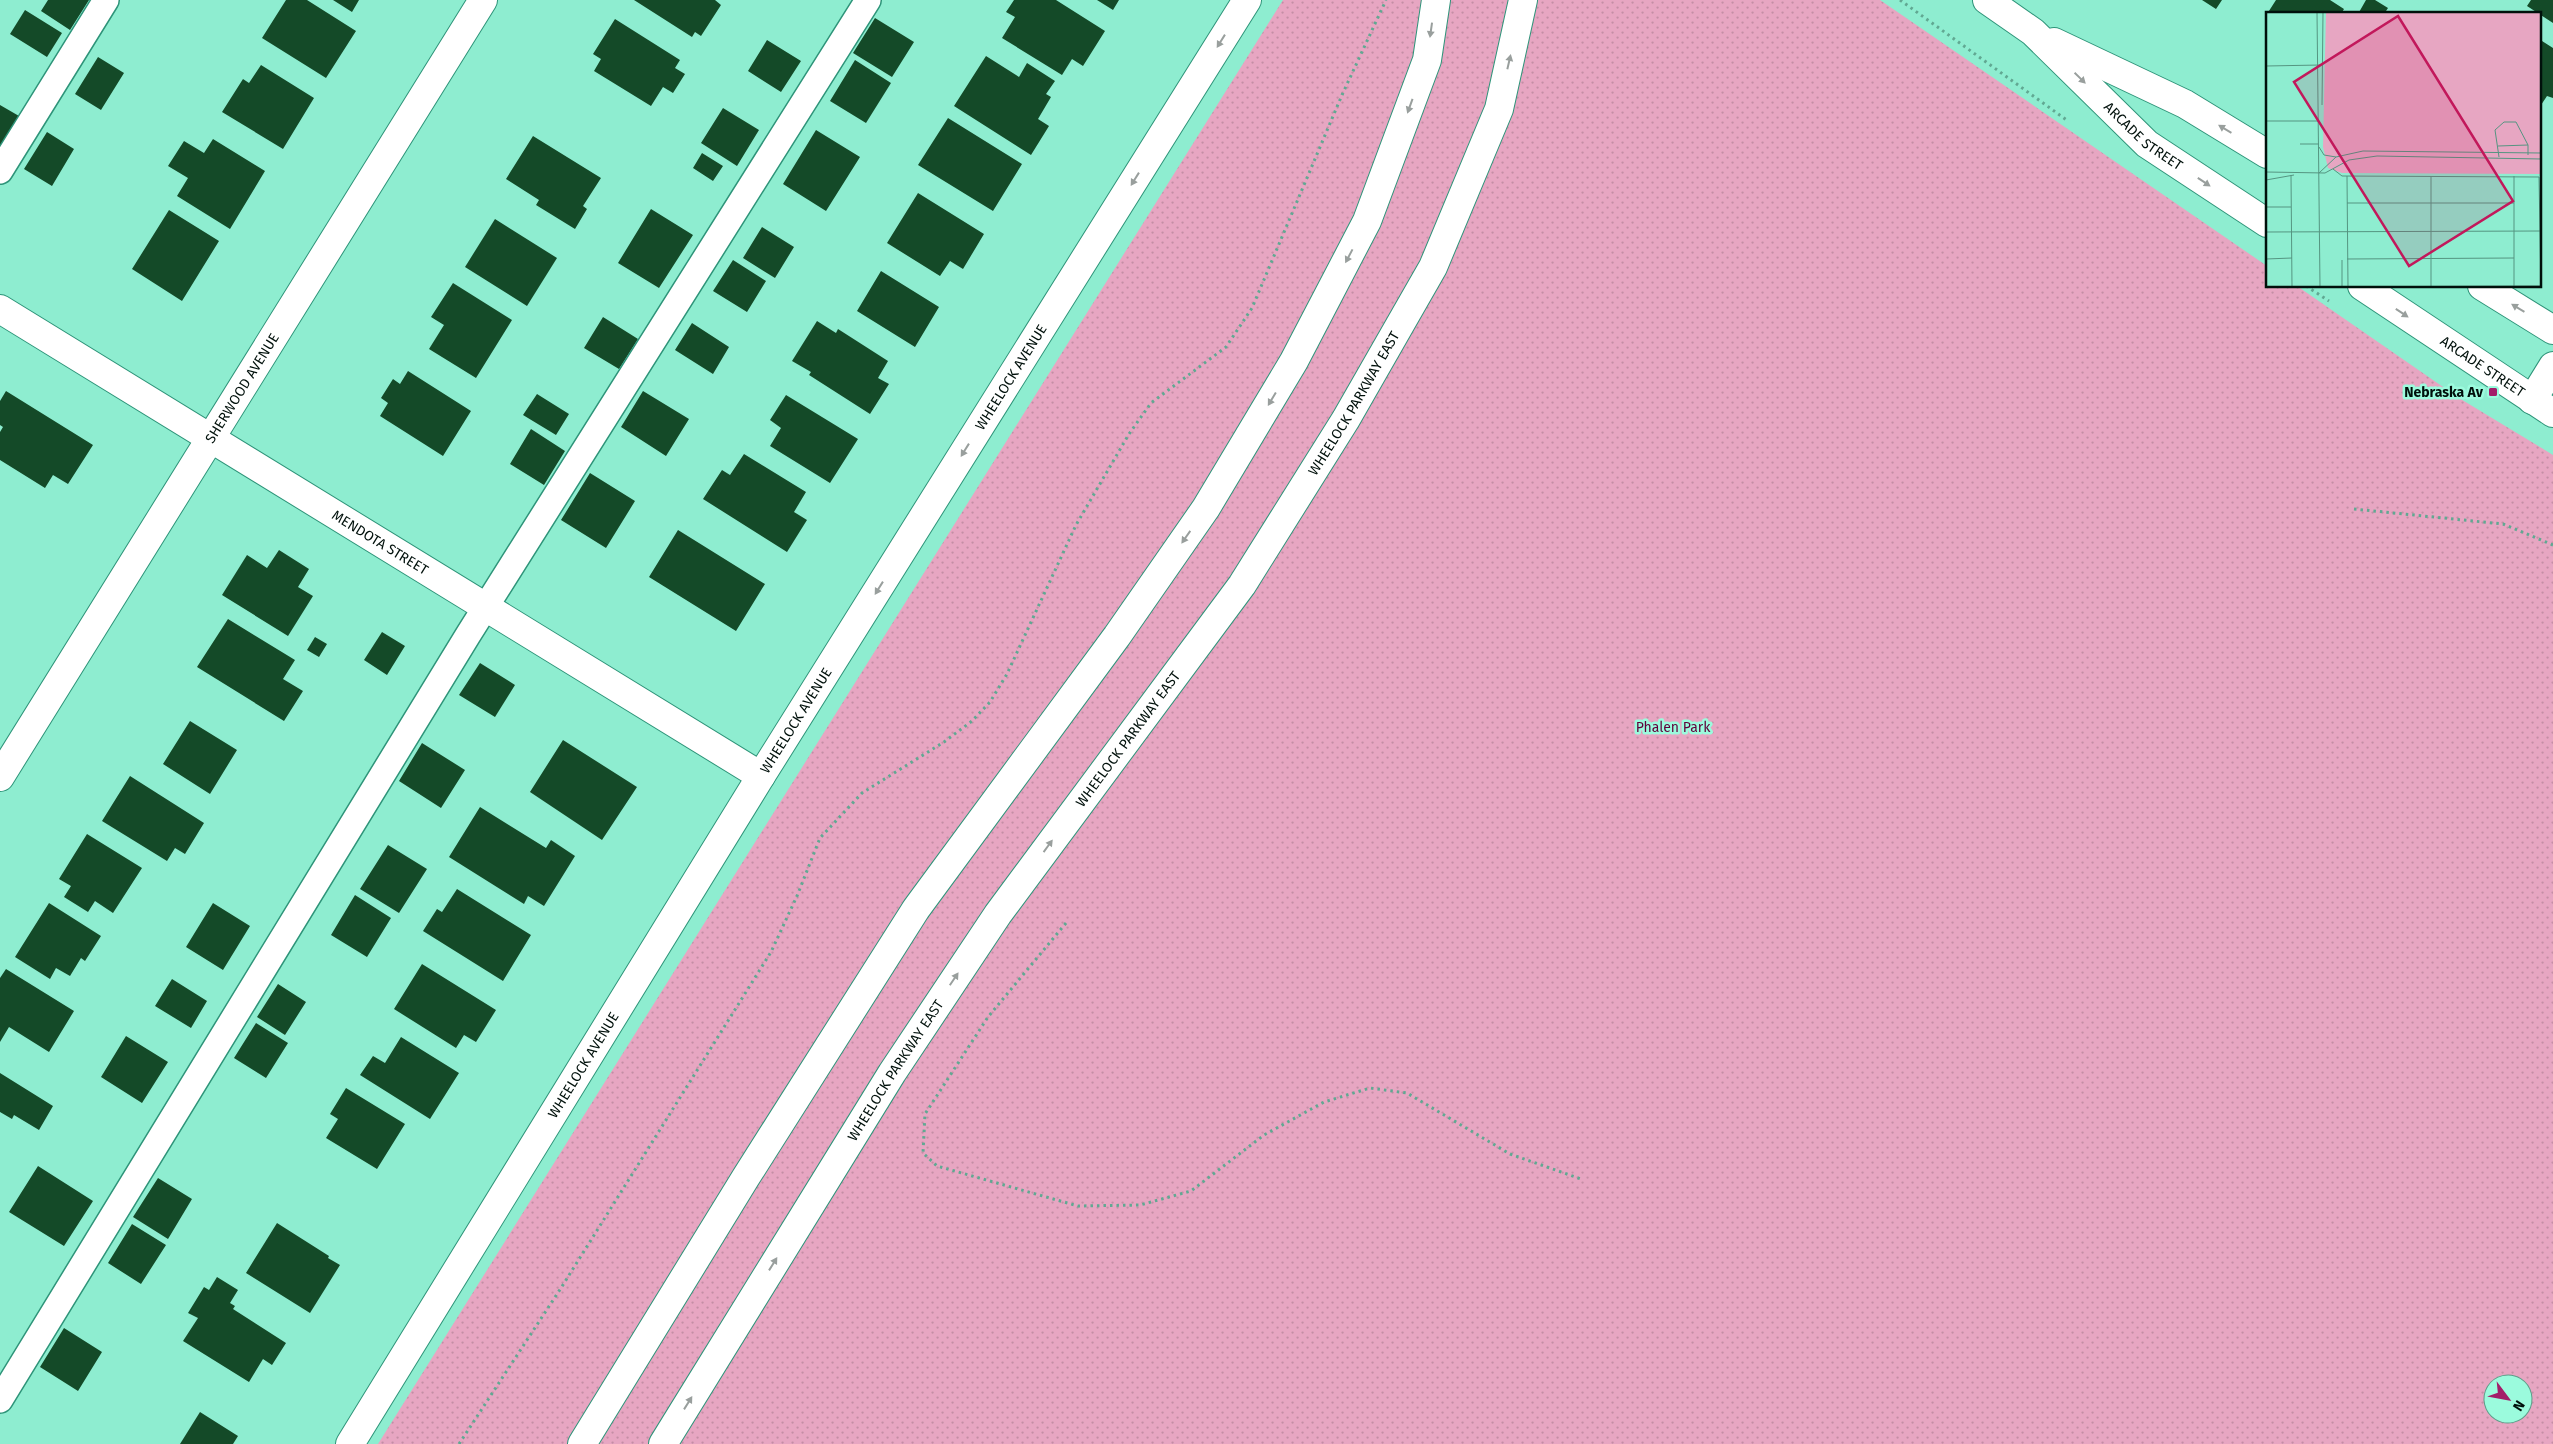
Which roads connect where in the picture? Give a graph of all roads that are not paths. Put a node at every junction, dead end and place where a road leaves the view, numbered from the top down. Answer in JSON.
{"nodes":[{"id":1,"x":106,"y":0,"type":"edge"},
{"id":2,"x":484,"y":0,"type":"edge"},
{"id":3,"x":868,"y":0,"type":"edge"},
{"id":4,"x":1247,"y":0,"type":"edge"},
{"id":5,"x":1436,"y":0,"type":"edge"},
{"id":6,"x":1523,"y":0,"type":"edge"},
{"id":7,"x":1999,"y":3,"type":"edge"},
{"id":8,"x":2033,"y":32,"type":"junction"},
{"id":9,"x":2266,"y":153,"type":"edge"},
{"id":10,"x":0,"y":171,"type":"edge"},
{"id":11,"x":2266,"y":222,"type":"edge"},
{"id":12,"x":2365,"y":288,"type":"edge"},
{"id":13,"x":2485,"y":288,"type":"edge"},
{"id":14,"x":0,"y":309,"type":"edge"},
{"id":15,"x":2553,"y":330,"type":"edge"},
{"id":16,"x":2553,"y":366,"type":"edge"},
{"id":17,"x":2542,"y":406,"type":"edge"},
{"id":18,"x":212,"y":437,"type":"junction"},
{"id":19,"x":486,"y":606,"type":"junction"},
{"id":20,"x":0,"y":776,"type":"edge"},
{"id":21,"x":760,"y":776,"type":"junction"},
{"id":22,"x":0,"y":1400,"type":"edge"},
{"id":23,"x":350,"y":1444,"type":"edge"},
{"id":24,"x":582,"y":1444,"type":"edge"},
{"id":25,"x":663,"y":1444,"type":"edge"}],
"edges":[{"from":1,"to":10,"type":"lane"},
{"from":2,"to":18,"type":"street","name":"SHERWOOD AVENUE"},
{"from":3,"to":19,"type":"lane"},
{"from":4,"to":21,"type":"street","name":"WHEELOCK AVENUE","one_way":true},
{"from":5,"to":24,"type":"street","one_way":true},
{"from":25,"to":6,"type":"street","name":"WHEELOCK PARKWAY EAST","one_way":true},
{"from":7,"to":8,"type":"street","name":"ARCADE STREET"},
{"from":9,"to":8,"type":"street","name":"ARCADE STREET","one_way":true},
{"from":8,"to":11,"type":"street","name":"ARCADE STREET","one_way":true},
{"from":12,"to":17,"type":"street","name":"ARCADE STREET","one_way":true},
{"from":15,"to":13,"type":"street","one_way":true},
{"from":14,"to":18,"type":"street","name":"MENDOTA STREET"},
{"from":16,"to":17,"type":"street"},
{"from":18,"to":19,"type":"street","name":"MENDOTA STREET"},
{"from":18,"to":20,"type":"street","name":"SHERWOOD AVENUE"},
{"from":19,"to":21,"type":"street","name":"MENDOTA STREET"},
{"from":19,"to":22,"type":"lane"},
{"from":21,"to":23,"type":"street","name":"WHEELOCK AVENUE"}]}
